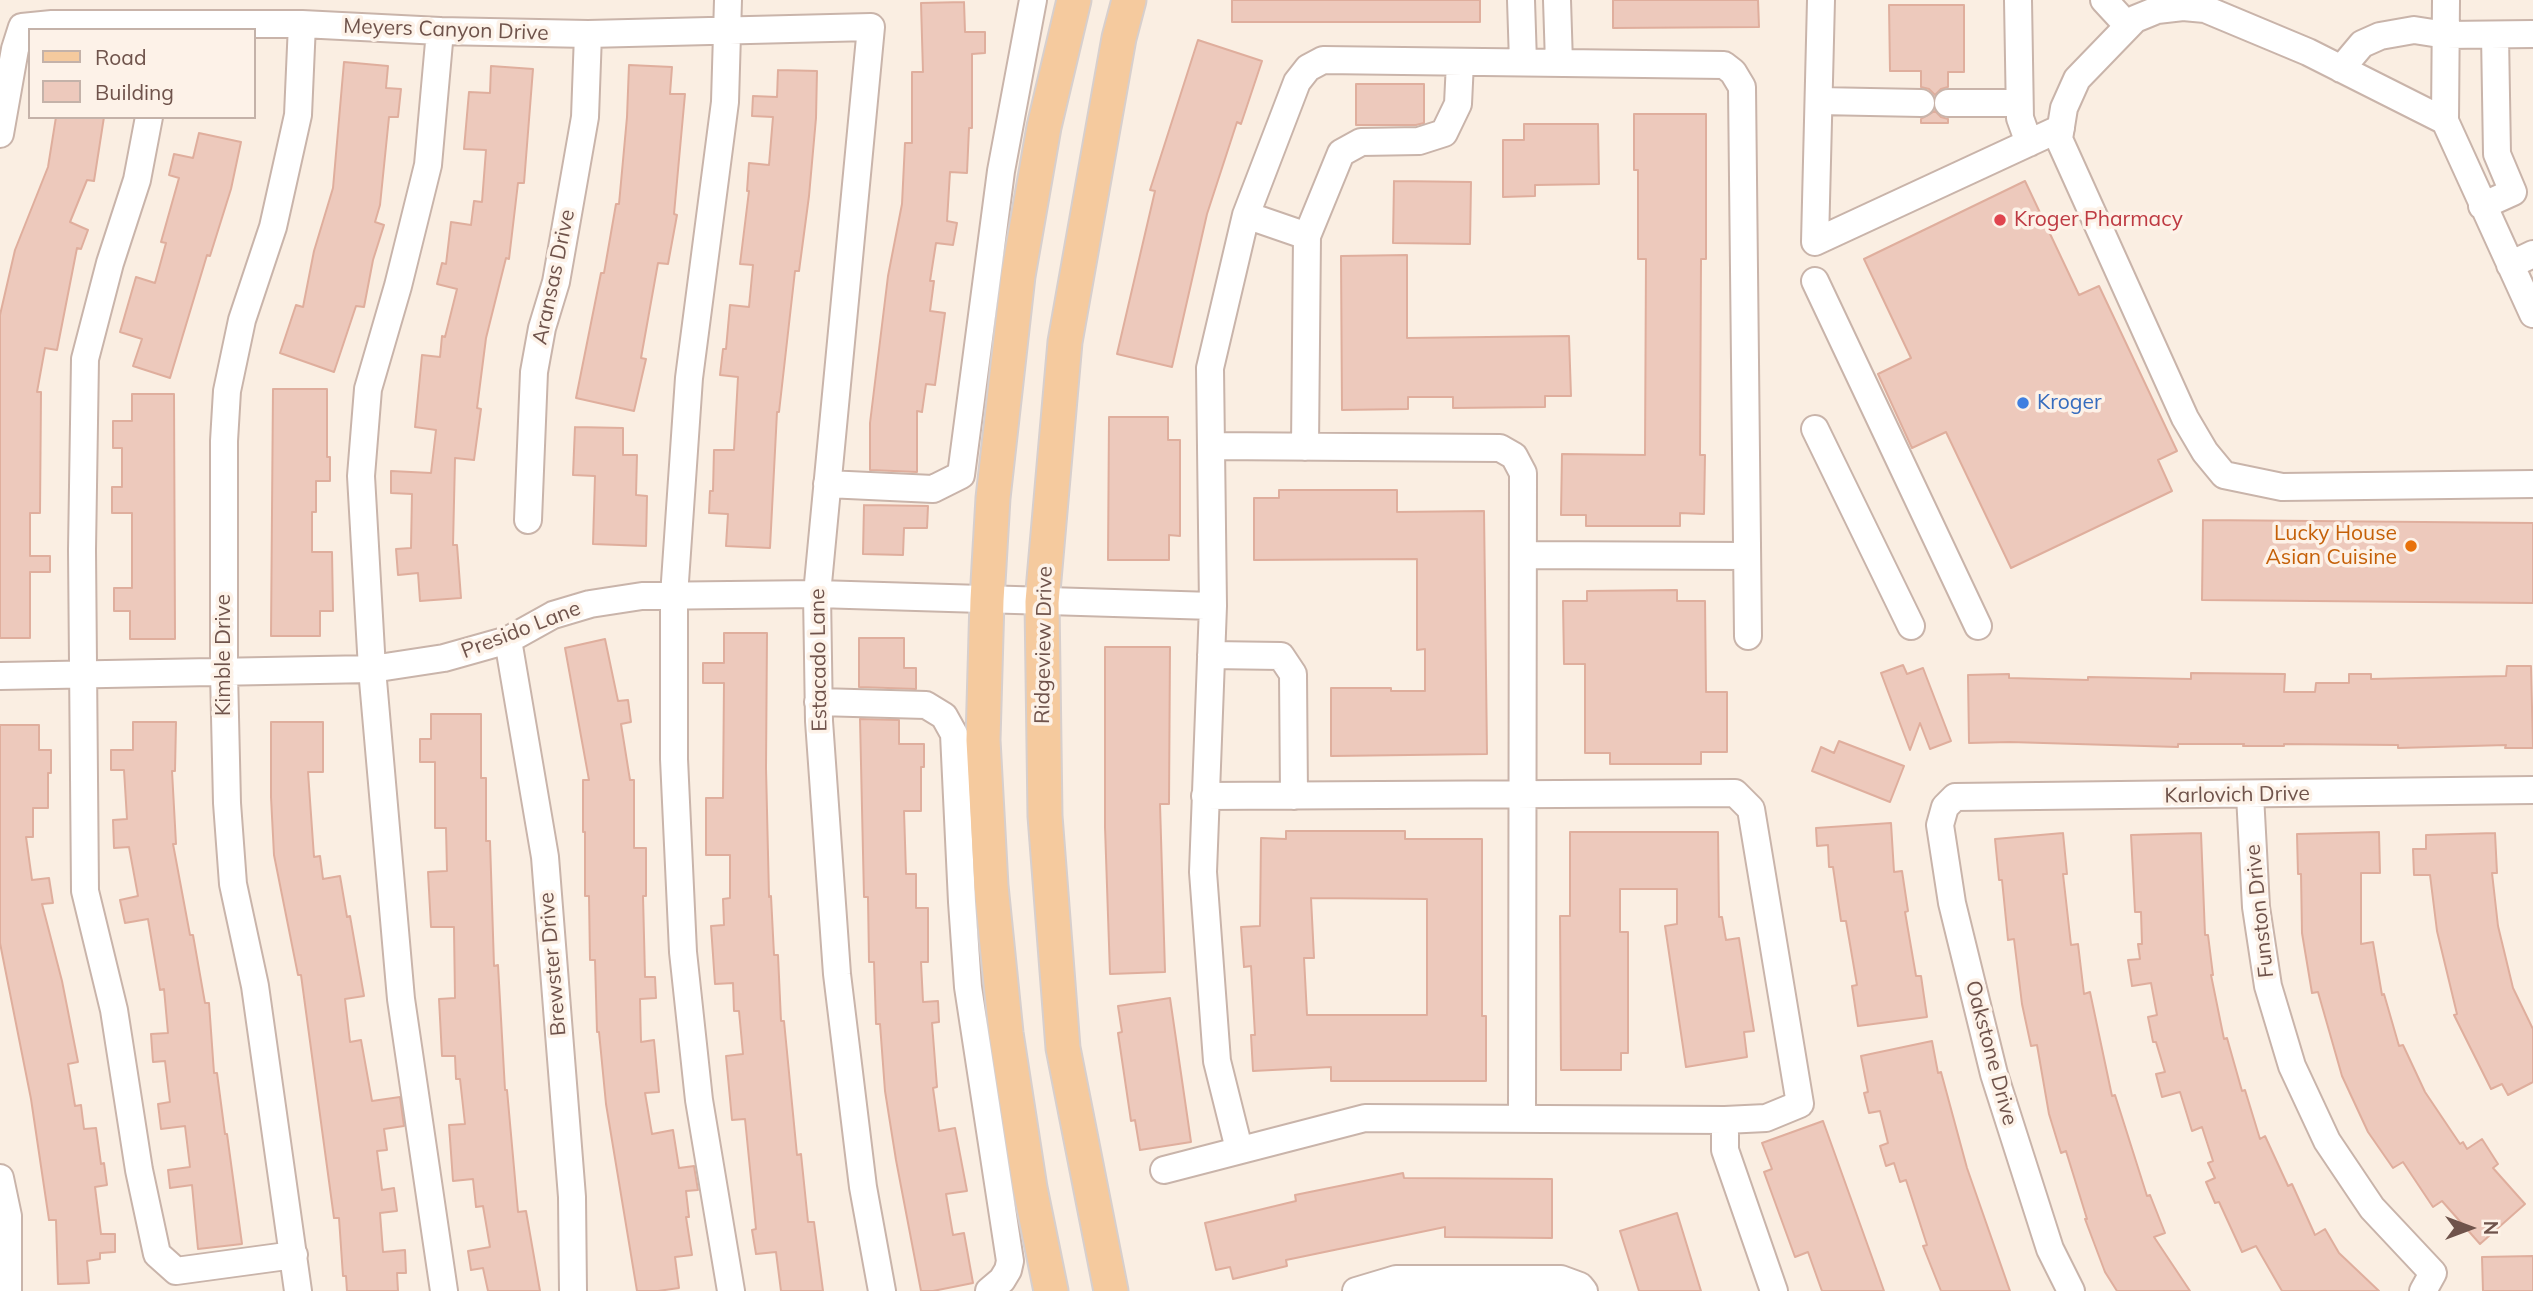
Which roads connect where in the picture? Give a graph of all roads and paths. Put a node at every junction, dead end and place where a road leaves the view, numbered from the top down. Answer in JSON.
{"nodes":[{"id":1,"x":728,"y":0,"type":"edge"},
{"id":2,"x":1033,"y":0,"type":"edge"},
{"id":3,"x":1074,"y":0,"type":"edge"},
{"id":4,"x":1129,"y":0,"type":"edge"},
{"id":5,"x":1521,"y":0,"type":"edge"},
{"id":6,"x":1557,"y":0,"type":"edge"},
{"id":7,"x":1821,"y":0,"type":"edge"},
{"id":8,"x":2018,"y":0,"type":"edge"},
{"id":9,"x":2104,"y":0,"type":"edge"},
{"id":10,"x":2446,"y":0,"type":"edge"},
{"id":11,"x":2170,"y":4,"type":"edge"},
{"id":12,"x":2196,"y":4,"type":"edge"},
{"id":13,"x":63,"y":12,"type":"edge"},
{"id":14,"x":302,"y":24,"type":"junction"},
{"id":15,"x":2128,"y":26,"type":"junction"},
{"id":16,"x":157,"y":27,"type":"edge"},
{"id":17,"x":871,"y":27,"type":"joint"},
{"id":18,"x":728,"y":30,"type":"junction"},
{"id":19,"x":440,"y":31,"type":"junction"},
{"id":20,"x":587,"y":34,"type":"junction"},
{"id":21,"x":2446,"y":34,"type":"junction"},
{"id":22,"x":2496,"y":34,"type":"junction"},
{"id":23,"x":2533,"y":34,"type":"edge"},
{"id":24,"x":1460,"y":62,"type":"junction"},
{"id":25,"x":1523,"y":62,"type":"junction"},
{"id":26,"x":1559,"y":63,"type":"junction"},
{"id":27,"x":2341,"y":69,"type":"junction"},
{"id":28,"x":1819,"y":101,"type":"junction"},
{"id":29,"x":1921,"y":103,"type":"dead end"},
{"id":30,"x":1948,"y":103,"type":"dead end"},
{"id":31,"x":2019,"y":103,"type":"junction"},
{"id":32,"x":149,"y":119,"type":"edge"},
{"id":33,"x":2445,"y":121,"type":"junction"},
{"id":34,"x":2061,"y":128,"type":"junction"},
{"id":35,"x":0,"y":134,"type":"edge"},
{"id":36,"x":2029,"y":143,"type":"junction"},
{"id":37,"x":2523,"y":187,"type":"edge"},
{"id":38,"x":2482,"y":206,"type":"junction"},
{"id":39,"x":1246,"y":215,"type":"junction"},
{"id":40,"x":1307,"y":236,"type":"junction"},
{"id":41,"x":2521,"y":259,"type":"edge"},
{"id":42,"x":1815,"y":282,"type":"dead end"},
{"id":43,"x":2533,"y":314,"type":"edge"},
{"id":44,"x":1815,"y":429,"type":"dead end"},
{"id":45,"x":1211,"y":446,"type":"junction"},
{"id":46,"x":1305,"y":447,"type":"junction"},
{"id":47,"x":827,"y":484,"type":"junction"},
{"id":48,"x":2533,"y":484,"type":"edge"},
{"id":49,"x":528,"y":520,"type":"dead end"},
{"id":50,"x":1523,"y":555,"type":"junction"},
{"id":51,"x":1747,"y":556,"type":"junction"},
{"id":52,"x":817,"y":594,"type":"junction"},
{"id":53,"x":674,"y":596,"type":"junction"},
{"id":54,"x":987,"y":600,"type":"junction"},
{"id":55,"x":1042,"y":602,"type":"junction"},
{"id":56,"x":1213,"y":606,"type":"junction"},
{"id":57,"x":1911,"y":626,"type":"dead end"},
{"id":58,"x":1978,"y":626,"type":"dead end"},
{"id":59,"x":1748,"y":635,"type":"dead end"},
{"id":60,"x":508,"y":640,"type":"junction"},
{"id":61,"x":1211,"y":655,"type":"junction"},
{"id":62,"x":372,"y":669,"type":"junction"},
{"id":63,"x":224,"y":673,"type":"junction"},
{"id":64,"x":83,"y":674,"type":"junction"},
{"id":65,"x":0,"y":676,"type":"edge"},
{"id":66,"x":818,"y":702,"type":"junction"},
{"id":67,"x":2533,"y":790,"type":"edge"},
{"id":68,"x":1523,"y":795,"type":"junction"},
{"id":69,"x":2250,"y":795,"type":"junction"},
{"id":70,"x":1205,"y":796,"type":"junction"},
{"id":71,"x":1294,"y":796,"type":"junction"},
{"id":72,"x":1945,"y":807,"type":"joint"},
{"id":73,"x":1522,"y":1119,"type":"junction"},
{"id":74,"x":1725,"y":1120,"type":"junction"},
{"id":75,"x":1239,"y":1149,"type":"junction"},
{"id":76,"x":1164,"y":1170,"type":"dead end"},
{"id":77,"x":0,"y":1178,"type":"edge"},
{"id":78,"x":294,"y":1255,"type":"junction"},
{"id":79,"x":2428,"y":1282,"type":"edge"},
{"id":80,"x":1582,"y":1288,"type":"edge"},
{"id":81,"x":8,"y":1291,"type":"edge"},
{"id":82,"x":298,"y":1291,"type":"edge"},
{"id":83,"x":444,"y":1291,"type":"edge"},
{"id":84,"x":573,"y":1291,"type":"edge"},
{"id":85,"x":731,"y":1291,"type":"edge"},
{"id":86,"x":882,"y":1291,"type":"edge"},
{"id":87,"x":989,"y":1291,"type":"edge"},
{"id":88,"x":1051,"y":1291,"type":"edge"},
{"id":89,"x":1111,"y":1291,"type":"edge"},
{"id":90,"x":1356,"y":1291,"type":"edge"},
{"id":91,"x":1774,"y":1291,"type":"edge"},
{"id":92,"x":2071,"y":1291,"type":"edge"}],
"edges":[{"from":1,"to":18,"type":"street"},
{"from":2,"to":47,"type":"street"},
{"from":3,"to":54,"type":"main road"},
{"from":4,"to":55,"type":"main road","name":"Ridgeview Drive"},
{"from":5,"to":25,"type":"street"},
{"from":6,"to":26,"type":"street"},
{"from":7,"to":28,"type":"street"},
{"from":8,"to":31,"type":"street"},
{"from":9,"to":15,"type":"street"},
{"from":10,"to":21,"type":"street"},
{"from":11,"to":12,"type":"street"},
{"from":11,"to":15,"type":"street"},
{"from":12,"to":27,"type":"street"},
{"from":13,"to":16,"type":"street","name":"Meyers Canyon Drive"},
{"from":13,"to":35,"type":"street","name":"Meyers Canyon Drive"},
{"from":14,"to":16,"type":"street","name":"Meyers Canyon Drive"},
{"from":14,"to":19,"type":"street","name":"Meyers Canyon Drive"},
{"from":14,"to":63,"type":"street","name":"Kimble Drive"},
{"from":15,"to":34,"type":"street"},
{"from":17,"to":18,"type":"street","name":"Meyers Canyon Drive"},
{"from":17,"to":47,"type":"street","name":"Estacado Lane"},
{"from":18,"to":20,"type":"street","name":"Meyers Canyon Drive"},
{"from":18,"to":53,"type":"street"},
{"from":19,"to":20,"type":"street","name":"Meyers Canyon Drive"},
{"from":19,"to":62,"type":"street"},
{"from":20,"to":49,"type":"street","name":"Aransas Drive"},
{"from":21,"to":22,"type":"street"},
{"from":21,"to":27,"type":"street"},
{"from":21,"to":33,"type":"street"},
{"from":22,"to":23,"type":"street"},
{"from":22,"to":37,"type":"street"},
{"from":24,"to":25,"type":"street"},
{"from":24,"to":39,"type":"street"},
{"from":24,"to":40,"type":"street"},
{"from":25,"to":26,"type":"street"},
{"from":26,"to":51,"type":"street"},
{"from":27,"to":33,"type":"street"},
{"from":28,"to":29,"type":"street"},
{"from":28,"to":36,"type":"street"},
{"from":30,"to":31,"type":"street"},
{"from":31,"to":36,"type":"street"},
{"from":32,"to":64,"type":"street"},
{"from":33,"to":38,"type":"street"},
{"from":34,"to":36,"type":"street"},
{"from":34,"to":48,"type":"street"},
{"from":37,"to":38,"type":"street"},
{"from":38,"to":41,"type":"street"},
{"from":39,"to":40,"type":"street"},
{"from":39,"to":45,"type":"street"},
{"from":40,"to":46,"type":"street"},
{"from":41,"to":43,"type":"street"},
{"from":42,"to":58,"type":"street"},
{"from":44,"to":57,"type":"street"},
{"from":45,"to":46,"type":"street"},
{"from":45,"to":56,"type":"street"},
{"from":46,"to":50,"type":"street"},
{"from":47,"to":52,"type":"street","name":"Estacado Lane"},
{"from":50,"to":51,"type":"street"},
{"from":50,"to":68,"type":"street"},
{"from":51,"to":59,"type":"street"},
{"from":52,"to":53,"type":"street","name":"Presido Lane"},
{"from":52,"to":54,"type":"street","name":"Presido Lane"},
{"from":52,"to":66,"type":"street","name":"Estacado Lane"},
{"from":53,"to":60,"type":"street","name":"Presido Lane"},
{"from":53,"to":85,"type":"street"},
{"from":54,"to":55,"type":"street","name":"Presido Lane"},
{"from":54,"to":88,"type":"main road"},
{"from":55,"to":56,"type":"street","name":"Presido Lane"},
{"from":55,"to":89,"type":"main road","name":"Ridgeview Drive"},
{"from":56,"to":61,"type":"street"},
{"from":60,"to":62,"type":"street","name":"Presido Lane"},
{"from":60,"to":84,"type":"street","name":"Brewster Drive"},
{"from":61,"to":70,"type":"street"},
{"from":61,"to":71,"type":"street"},
{"from":62,"to":63,"type":"street","name":"Presido Lane"},
{"from":62,"to":83,"type":"street"},
{"from":63,"to":64,"type":"street","name":"Presido Lane"},
{"from":63,"to":78,"type":"street","name":"Kimble Drive"},
{"from":64,"to":65,"type":"street","name":"Presido Lane"},
{"from":64,"to":78,"type":"street"},
{"from":66,"to":86,"type":"street","name":"Estacado Lane"},
{"from":66,"to":87,"type":"street"},
{"from":67,"to":69,"type":"street","name":"Karlovich Drive"},
{"from":68,"to":71,"type":"street"},
{"from":68,"to":73,"type":"street"},
{"from":68,"to":74,"type":"street"},
{"from":69,"to":72,"type":"street","name":"Karlovich Drive"},
{"from":69,"to":79,"type":"street","name":"Funston Drive"},
{"from":70,"to":71,"type":"street"},
{"from":70,"to":75,"type":"street"},
{"from":72,"to":92,"type":"street","name":"Oakstone Drive"},
{"from":73,"to":74,"type":"street"},
{"from":73,"to":75,"type":"street"},
{"from":74,"to":91,"type":"street"},
{"from":75,"to":76,"type":"street"},
{"from":77,"to":81,"type":"street"},
{"from":78,"to":82,"type":"street","name":"Kimble Drive"},
{"from":80,"to":90,"type":"street"}]}
